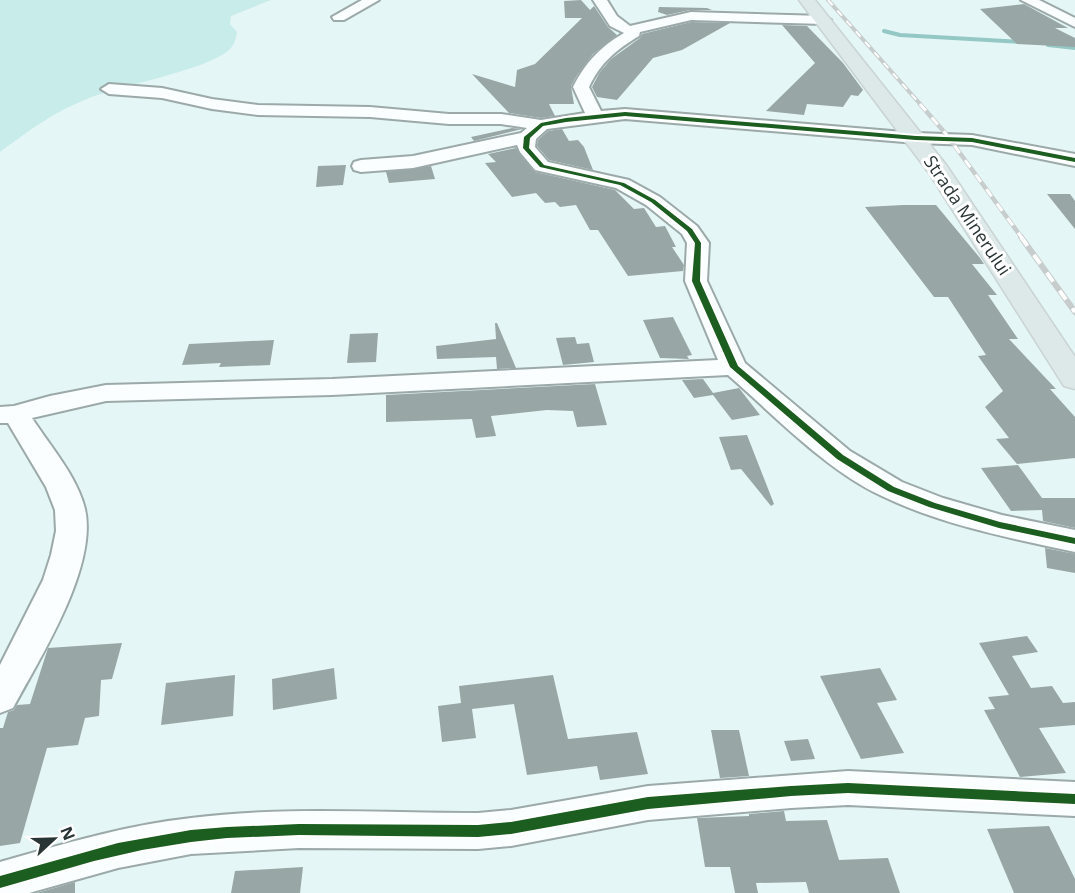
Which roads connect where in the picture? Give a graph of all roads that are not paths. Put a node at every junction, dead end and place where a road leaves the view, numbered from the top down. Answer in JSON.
{"nodes":[{"id":1,"x":372,"y":0,"type":"edge"},
{"id":2,"x":600,"y":0,"type":"edge"},
{"id":3,"x":807,"y":0,"type":"edge"},
{"id":4,"x":1028,"y":0,"type":"edge"},
{"id":5,"x":1064,"y":4,"type":"dead end"},
{"id":6,"x":1042,"y":6,"type":"junction"},
{"id":7,"x":339,"y":17,"type":"dead end"},
{"id":8,"x":824,"y":20,"type":"junction"},
{"id":9,"x":1075,"y":23,"type":"edge"},
{"id":10,"x":630,"y":30,"type":"junction"},
{"id":11,"x":109,"y":89,"type":"dead end"},
{"id":12,"x":595,"y":117,"type":"junction"},
{"id":13,"x":534,"y":131,"type":"junction"},
{"id":14,"x":916,"y":138,"type":"junction"},
{"id":15,"x":1075,"y":160,"type":"edge"},
{"id":16,"x":361,"y":166,"type":"dead end"},
{"id":17,"x":734,"y":367,"type":"junction"},
{"id":18,"x":1075,"y":380,"type":"edge"},
{"id":19,"x":8,"y":415,"type":"edge"},
{"id":20,"x":1075,"y":541,"type":"edge"},
{"id":21,"x":0,"y":698,"type":"edge"},
{"id":22,"x":1075,"y":799,"type":"edge"},
{"id":23,"x":0,"y":882,"type":"edge"}],
"edges":[{"from":1,"to":7,"type":"street"},
{"from":2,"to":10,"type":"street"},
{"from":3,"to":8,"type":"main road","name":"Strada Minerului"},
{"from":4,"to":6,"type":"street"},
{"from":5,"to":6,"type":"street"},
{"from":6,"to":9,"type":"street"},
{"from":8,"to":10,"type":"street"},
{"from":8,"to":14,"type":"main road","name":"Strada Minerului"},
{"from":10,"to":12,"type":"street"},
{"from":11,"to":13,"type":"street"},
{"from":12,"to":13,"type":"street"},
{"from":12,"to":14,"type":"street"},
{"from":13,"to":16,"type":"street"},
{"from":13,"to":17,"type":"street"},
{"from":14,"to":15,"type":"street"},
{"from":14,"to":18,"type":"main road","name":"Strada Minerului"},
{"from":17,"to":19,"type":"street"},
{"from":17,"to":20,"type":"street"},
{"from":19,"to":21,"type":"street"},
{"from":22,"to":23,"type":"street"}]}
